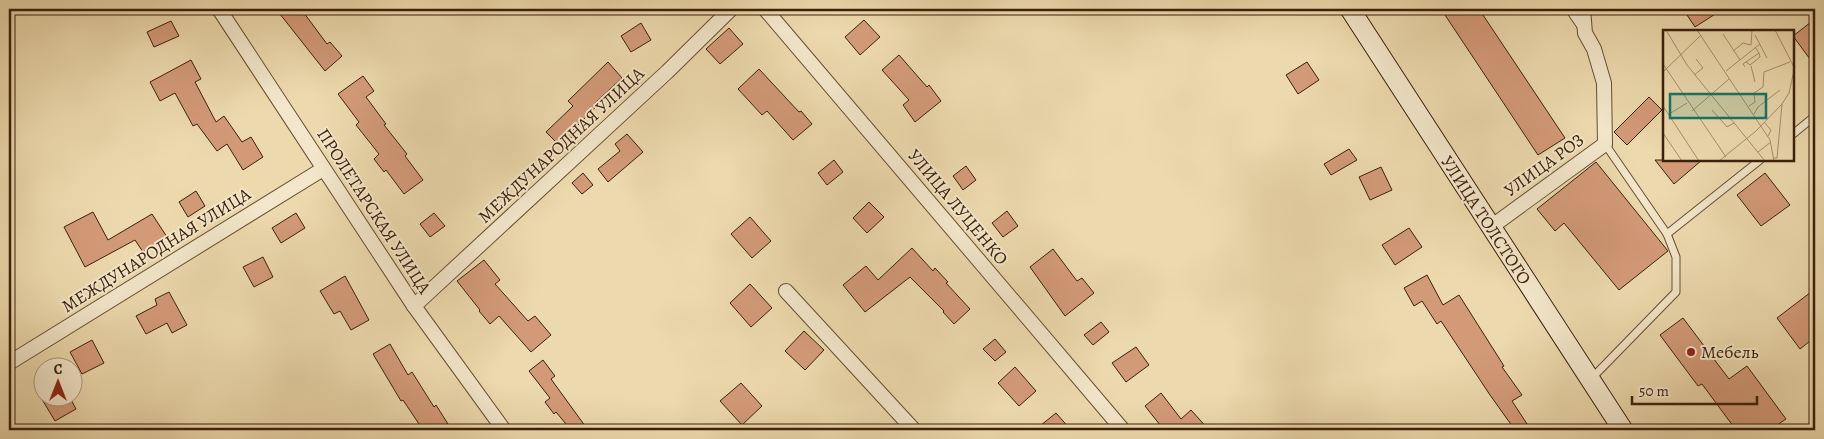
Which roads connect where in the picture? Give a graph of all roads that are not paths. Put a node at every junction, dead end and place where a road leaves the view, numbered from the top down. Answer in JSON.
{"nodes":[{"id":1,"x":218,"y":9,"type":"edge"},
{"id":2,"x":731,"y":9,"type":"edge"},
{"id":3,"x":765,"y":9,"type":"edge"},
{"id":4,"x":1350,"y":9,"type":"edge"},
{"id":5,"x":1569,"y":9,"type":"edge"},
{"id":6,"x":1583,"y":9,"type":"edge"},
{"id":7,"x":1585,"y":33,"type":"junction"},
{"id":8,"x":1815,"y":116,"type":"edge"},
{"id":9,"x":1794,"y":133,"type":"edge"},
{"id":10,"x":1605,"y":144,"type":"junction"},
{"id":11,"x":1759,"y":161,"type":"edge"},
{"id":12,"x":323,"y":169,"type":"junction"},
{"id":13,"x":1491,"y":227,"type":"junction"},
{"id":14,"x":1667,"y":234,"type":"junction"},
{"id":15,"x":786,"y":292,"type":"dead end"},
{"id":16,"x":414,"y":306,"type":"junction"},
{"id":17,"x":9,"y":364,"type":"edge"},
{"id":18,"x":1590,"y":380,"type":"junction"},
{"id":19,"x":504,"y":430,"type":"edge"},
{"id":20,"x":914,"y":430,"type":"edge"},
{"id":21,"x":1123,"y":430,"type":"edge"},
{"id":22,"x":1623,"y":430,"type":"edge"}],
"edges":[{"from":1,"to":12,"type":"street","name":"ПРОЛЕТАРСКАЯ УЛИЦА"},
{"from":2,"to":16,"type":"street","name":"МЕЖДУНАРОДНАЯ УЛИЦА"},
{"from":3,"to":21,"type":"street","name":"УЛИЦА ЛУЦЕНКО"},
{"from":4,"to":13,"type":"main road","name":"УЛИЦА ТОЛСТОГО"},
{"from":5,"to":7,"type":"lane"},
{"from":6,"to":7,"type":"street","name":"УЛИЦА РОЗ"},
{"from":7,"to":10,"type":"street","name":"УЛИЦА РОЗ"},
{"from":8,"to":9,"type":"lane"},
{"from":10,"to":13,"type":"street","name":"УЛИЦА РОЗ"},
{"from":10,"to":14,"type":"lane"},
{"from":11,"to":14,"type":"lane"},
{"from":12,"to":16,"type":"street","name":"ПРОЛЕТАРСКАЯ УЛИЦА"},
{"from":12,"to":17,"type":"street","name":"МЕЖДУНАРОДНАЯ УЛИЦА"},
{"from":13,"to":18,"type":"main road","name":"УЛИЦА ТОЛСТОГО"},
{"from":14,"to":18,"type":"lane"},
{"from":15,"to":20,"type":"street"},
{"from":16,"to":19,"type":"street","name":"ПРОЛЕТАРСКАЯ УЛИЦА"},
{"from":18,"to":22,"type":"main road","name":"УЛИЦА ТОЛСТОГО"}]}
